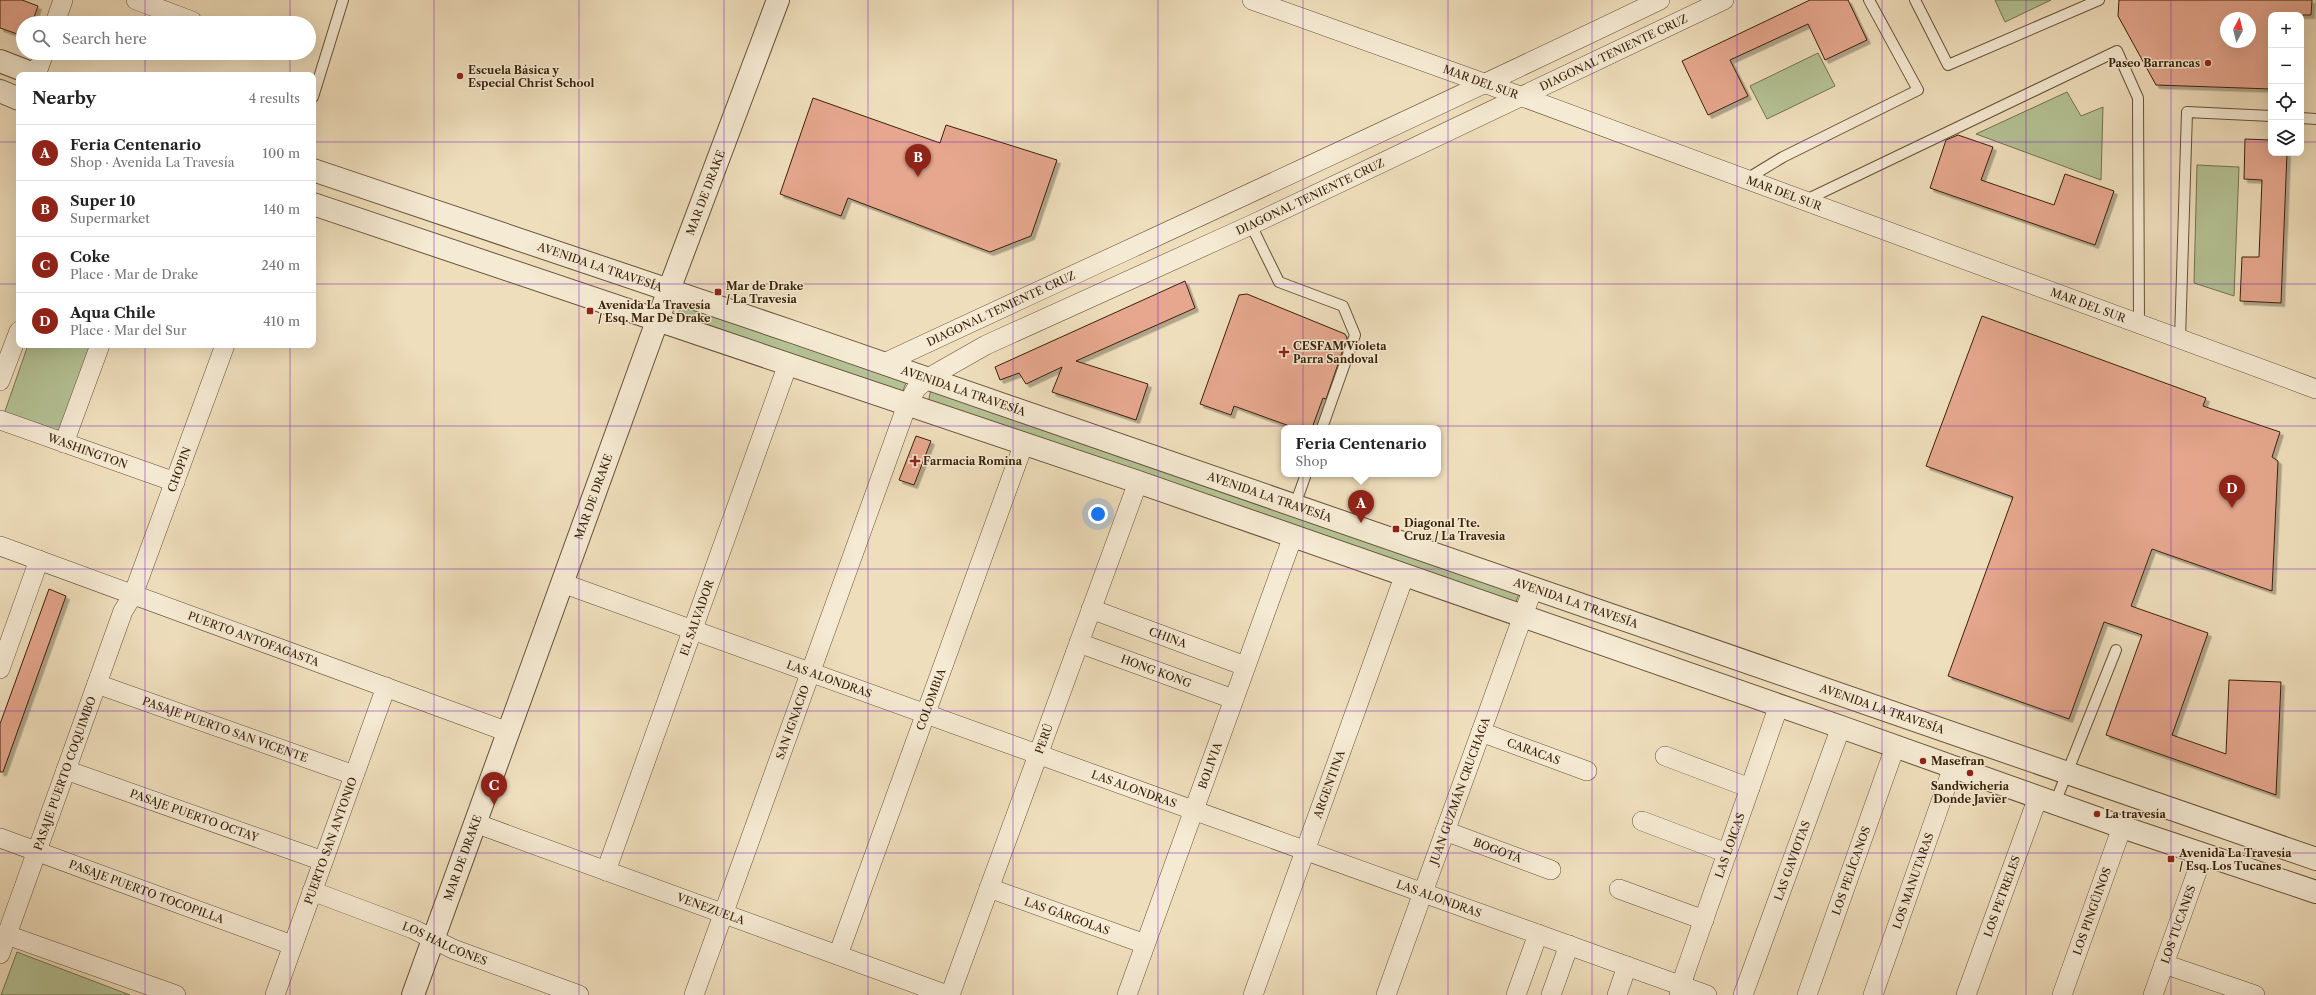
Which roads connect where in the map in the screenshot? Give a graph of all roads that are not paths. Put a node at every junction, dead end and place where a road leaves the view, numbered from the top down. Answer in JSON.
{"nodes":[{"id":1,"x":64,"y":0,"type":"edge"},
{"id":2,"x":136,"y":0,"type":"edge"},
{"id":3,"x":343,"y":0,"type":"edge"},
{"id":4,"x":778,"y":0,"type":"edge"},
{"id":5,"x":1252,"y":0,"type":"edge"},
{"id":6,"x":1660,"y":0,"type":"edge"},
{"id":7,"x":1724,"y":0,"type":"edge"},
{"id":8,"x":1869,"y":0,"type":"edge"},
{"id":9,"x":1915,"y":0,"type":"edge"},
{"id":10,"x":2099,"y":0,"type":"edge"},
{"id":11,"x":58,"y":16,"type":"edge"},
{"id":12,"x":179,"y":16,"type":"edge"},
{"id":13,"x":41,"y":60,"type":"edge"},
{"id":14,"x":0,"y":61,"type":"edge"},
{"id":15,"x":28,"y":72,"type":"edge"},
{"id":16,"x":37,"y":72,"type":"edge"},
{"id":17,"x":1485,"y":84,"type":"junction"},
{"id":18,"x":316,"y":87,"type":"edge"},
{"id":19,"x":0,"y":91,"type":"edge"},
{"id":20,"x":1520,"y":96,"type":"junction"},
{"id":21,"x":16,"y":97,"type":"edge"},
{"id":22,"x":2268,"y":116,"type":"edge"},
{"id":23,"x":2304,"y":118,"type":"edge"},
{"id":24,"x":2316,"y":119,"type":"edge"},
{"id":25,"x":316,"y":171,"type":"edge"},
{"id":26,"x":1745,"y":180,"type":"junction"},
{"id":27,"x":1805,"y":201,"type":"junction"},
{"id":28,"x":316,"y":205,"type":"edge"},
{"id":29,"x":1251,"y":225,"type":"junction"},
{"id":30,"x":669,"y":290,"type":"junction"},
{"id":31,"x":658,"y":320,"type":"junction"},
{"id":32,"x":2139,"y":324,"type":"junction"},
{"id":33,"x":16,"y":338,"type":"edge"},
{"id":34,"x":2180,"y":338,"type":"junction"},
{"id":35,"x":99,"y":348,"type":"edge"},
{"id":36,"x":224,"y":348,"type":"edge"},
{"id":37,"x":884,"y":363,"type":"junction"},
{"id":38,"x":788,"y":364,"type":"junction"},
{"id":39,"x":928,"y":378,"type":"junction"},
{"id":40,"x":0,"y":381,"type":"edge"},
{"id":41,"x":2316,"y":389,"type":"edge"},
{"id":42,"x":907,"y":405,"type":"junction"},
{"id":43,"x":0,"y":420,"type":"edge"},
{"id":44,"x":1323,"y":425,"type":"edge"},
{"id":45,"x":64,"y":443,"type":"junction"},
{"id":46,"x":1024,"y":443,"type":"junction"},
{"id":47,"x":1305,"y":477,"type":"edge"},
{"id":48,"x":175,"y":482,"type":"junction"},
{"id":49,"x":1138,"y":482,"type":"junction"},
{"id":50,"x":1295,"y":505,"type":"junction"},
{"id":51,"x":1293,"y":536,"type":"junction"},
{"id":52,"x":0,"y":546,"type":"edge"},
{"id":53,"x":40,"y":560,"type":"junction"},
{"id":54,"x":1405,"y":574,"type":"junction"},
{"id":55,"x":562,"y":583,"type":"junction"},
{"id":56,"x":1533,"y":588,"type":"junction"},
{"id":57,"x":133,"y":595,"type":"junction"},
{"id":58,"x":1091,"y":609,"type":"junction"},
{"id":59,"x":1523,"y":616,"type":"junction"},
{"id":60,"x":692,"y":630,"type":"junction"},
{"id":61,"x":1079,"y":643,"type":"junction"},
{"id":62,"x":2116,"y":650,"type":"dead end"},
{"id":63,"x":1245,"y":666,"type":"junction"},
{"id":64,"x":0,"y":669,"type":"edge"},
{"id":65,"x":810,"y":672,"type":"junction"},
{"id":66,"x":97,"y":684,"type":"junction"},
{"id":67,"x":386,"y":687,"type":"junction"},
{"id":68,"x":1233,"y":699,"type":"junction"},
{"id":69,"x":1779,"y":705,"type":"junction"},
{"id":70,"x":925,"y":714,"type":"junction"},
{"id":71,"x":1841,"y":727,"type":"junction"},
{"id":72,"x":508,"y":732,"type":"junction"},
{"id":73,"x":1481,"y":732,"type":"junction"},
{"id":74,"x":1895,"y":747,"type":"junction"},
{"id":75,"x":1038,"y":754,"type":"junction"},
{"id":76,"x":1666,"y":756,"type":"dead end"},
{"id":77,"x":1953,"y":767,"type":"junction"},
{"id":78,"x":66,"y":770,"type":"junction"},
{"id":79,"x":1587,"y":771,"type":"dead end"},
{"id":80,"x":2067,"y":773,"type":"junction"},
{"id":81,"x":354,"y":775,"type":"junction"},
{"id":82,"x":1750,"y":788,"type":"junction"},
{"id":83,"x":2046,"y":800,"type":"junction"},
{"id":84,"x":1193,"y":810,"type":"junction"},
{"id":85,"x":1642,"y":821,"type":"dead end"},
{"id":86,"x":475,"y":823,"type":"junction"},
{"id":87,"x":2122,"y":827,"type":"junction"},
{"id":88,"x":1445,"y":831,"type":"junction"},
{"id":89,"x":0,"y":838,"type":"edge"},
{"id":90,"x":1305,"y":850,"type":"junction"},
{"id":91,"x":37,"y":852,"type":"junction"},
{"id":92,"x":1727,"y":853,"type":"junction"},
{"id":93,"x":2203,"y":855,"type":"junction"},
{"id":94,"x":2316,"y":860,"type":"edge"},
{"id":95,"x":323,"y":861,"type":"junction"},
{"id":96,"x":1551,"y":870,"type":"dead end"},
{"id":97,"x":606,"y":871,"type":"junction"},
{"id":98,"x":989,"y":888,"type":"junction"},
{"id":99,"x":1619,"y":889,"type":"dead end"},
{"id":100,"x":312,"y":891,"type":"junction"},
{"id":101,"x":2316,"y":892,"type":"edge"},
{"id":102,"x":1423,"y":893,"type":"junction"},
{"id":103,"x":723,"y":914,"type":"junction"},
{"id":104,"x":1704,"y":920,"type":"junction"},
{"id":105,"x":1538,"y":934,"type":"junction"},
{"id":106,"x":7,"y":935,"type":"junction"},
{"id":107,"x":433,"y":939,"type":"junction"},
{"id":108,"x":1145,"y":944,"type":"junction"},
{"id":109,"x":292,"y":945,"type":"junction"},
{"id":110,"x":1569,"y":946,"type":"junction"},
{"id":111,"x":0,"y":954,"type":"edge"},
{"id":112,"x":838,"y":955,"type":"junction"},
{"id":113,"x":2164,"y":964,"type":"junction"},
{"id":114,"x":1627,"y":966,"type":"junction"},
{"id":115,"x":1680,"y":990,"type":"edge"},
{"id":116,"x":172,"y":994,"type":"edge"},
{"id":117,"x":274,"y":995,"type":"edge"},
{"id":118,"x":413,"y":995,"type":"edge"},
{"id":119,"x":579,"y":995,"type":"edge"},
{"id":120,"x":694,"y":995,"type":"edge"},
{"id":121,"x":947,"y":995,"type":"edge"},
{"id":122,"x":950,"y":995,"type":"edge"},
{"id":123,"x":1127,"y":995,"type":"edge"},
{"id":124,"x":1253,"y":995,"type":"edge"},
{"id":125,"x":1386,"y":995,"type":"edge"},
{"id":126,"x":1516,"y":995,"type":"edge"},
{"id":127,"x":1551,"y":995,"type":"edge"},
{"id":128,"x":1617,"y":995,"type":"edge"},
{"id":129,"x":1707,"y":995,"type":"edge"},
{"id":130,"x":1743,"y":995,"type":"edge"},
{"id":131,"x":1807,"y":995,"type":"edge"},
{"id":132,"x":1873,"y":995,"type":"edge"},
{"id":133,"x":1966,"y":995,"type":"edge"},
{"id":134,"x":2062,"y":995,"type":"edge"},
{"id":135,"x":2153,"y":995,"type":"edge"},
{"id":136,"x":2255,"y":995,"type":"edge"}],
"edges":[{"from":1,"to":11,"type":"street"},
{"from":2,"to":12,"type":"street"},
{"from":3,"to":18,"type":"lane"},
{"from":4,"to":30,"type":"street","name":"MAR DE DRAKE"},
{"from":5,"to":17,"type":"street","name":"MAR DEL SUR"},
{"from":6,"to":17,"type":"street","name":"DIAGONAL TENIENTE CRUZ"},
{"from":7,"to":20,"type":"street","name":"DIAGONAL TENIENTE CRUZ"},
{"from":8,"to":26,"type":"lane"},
{"from":9,"to":10,"type":"lane"},
{"from":13,"to":16,"type":"street"},
{"from":14,"to":15,"type":"street"},
{"from":17,"to":20,"type":"street","name":"MAR DEL SUR"},
{"from":17,"to":37,"type":"street","name":"DIAGONAL TENIENTE CRUZ"},
{"from":19,"to":21,"type":"street"},
{"from":20,"to":26,"type":"street","name":"MAR DEL SUR"},
{"from":20,"to":29,"type":"street","name":"DIAGONAL TENIENTE CRUZ"},
{"from":22,"to":34,"type":"lane"},
{"from":23,"to":24,"type":"lane"},
{"from":25,"to":30,"type":"street","name":"AVENIDA LA TRAVESÍA"},
{"from":26,"to":27,"type":"street","name":"MAR DEL SUR"},
{"from":27,"to":32,"type":"street","name":"MAR DEL SUR"},
{"from":27,"to":32,"type":"lane"},
{"from":28,"to":31,"type":"street"},
{"from":29,"to":39,"type":"street","name":"DIAGONAL TENIENTE CRUZ"},
{"from":29,"to":44,"type":"lane"},
{"from":30,"to":31,"type":"street","name":"MAR DE DRAKE"},
{"from":30,"to":37,"type":"street","name":"AVENIDA LA TRAVESÍA"},
{"from":31,"to":38,"type":"street"},
{"from":31,"to":55,"type":"street","name":"MAR DE DRAKE"},
{"from":32,"to":34,"type":"street","name":"MAR DEL SUR"},
{"from":33,"to":40,"type":"street"},
{"from":34,"to":41,"type":"street","name":"MAR DEL SUR"},
{"from":35,"to":45,"type":"street"},
{"from":36,"to":48,"type":"street","name":"CHOPIN"},
{"from":37,"to":39,"type":"street","name":"AVENIDA LA TRAVESÍA"},
{"from":38,"to":42,"type":"street"},
{"from":38,"to":60,"type":"street","name":"EL SALVADOR"},
{"from":39,"to":42,"type":"street","name":"DIAGONAL TENIENTE CRUZ"},
{"from":39,"to":50,"type":"street","name":"AVENIDA LA TRAVESÍA"},
{"from":42,"to":46,"type":"street"},
{"from":42,"to":65,"type":"street","name":"SAN IGNACIO"},
{"from":43,"to":45,"type":"street","name":"WASHINGTON"},
{"from":45,"to":48,"type":"street","name":"WASHINGTON"},
{"from":46,"to":49,"type":"street"},
{"from":46,"to":70,"type":"street","name":"COLOMBIA"},
{"from":47,"to":50,"type":"lane"},
{"from":48,"to":57,"type":"street","name":"CHOPIN"},
{"from":49,"to":51,"type":"street"},
{"from":49,"to":58,"type":"street","name":"PERÚ"},
{"from":50,"to":56,"type":"street","name":"AVENIDA LA TRAVESÍA"},
{"from":51,"to":54,"type":"street"},
{"from":51,"to":63,"type":"street","name":"BOLIVIA"},
{"from":52,"to":53,"type":"street","name":"PUERTO ANTOFAGASTA"},
{"from":53,"to":57,"type":"street","name":"PUERTO ANTOFAGASTA"},
{"from":53,"to":64,"type":"street"},
{"from":54,"to":59,"type":"street"},
{"from":54,"to":90,"type":"street","name":"ARGENTINA"},
{"from":55,"to":60,"type":"street","name":"LAS ALONDRAS"},
{"from":55,"to":72,"type":"street","name":"MAR DE DRAKE"},
{"from":56,"to":59,"type":"street","name":"JUAN GUZMÁN CRUCHAGA"},
{"from":56,"to":80,"type":"street","name":"AVENIDA LA TRAVESÍA"},
{"from":57,"to":66,"type":"street","name":"PASAJE PUERTO COQUIMBO"},
{"from":57,"to":67,"type":"street","name":"PUERTO ANTOFAGASTA"},
{"from":58,"to":61,"type":"street","name":"PERÚ"},
{"from":58,"to":63,"type":"street","name":"CHINA"},
{"from":59,"to":69,"type":"street"},
{"from":59,"to":73,"type":"street","name":"JUAN GUZMÁN CRUCHAGA"},
{"from":60,"to":65,"type":"street","name":"LAS ALONDRAS"},
{"from":60,"to":97,"type":"street","name":"EL SALVADOR"},
{"from":61,"to":68,"type":"street","name":"HONG KONG"},
{"from":61,"to":75,"type":"street","name":"PERÚ"},
{"from":62,"to":80,"type":"lane"},
{"from":63,"to":68,"type":"street","name":"BOLIVIA"},
{"from":65,"to":70,"type":"street","name":"LAS ALONDRAS"},
{"from":65,"to":103,"type":"street","name":"SAN IGNACIO"},
{"from":66,"to":78,"type":"street","name":"PASAJE PUERTO COQUIMBO"},
{"from":66,"to":81,"type":"street","name":"PASAJE PUERTO SAN VICENTE"},
{"from":67,"to":72,"type":"street","name":"PUERTO ANTOFAGASTA"},
{"from":67,"to":81,"type":"street","name":"PUERTO SAN ANTONIO"},
{"from":68,"to":84,"type":"street","name":"BOLIVIA"},
{"from":69,"to":71,"type":"street"},
{"from":69,"to":82,"type":"street","name":"LAS LOICAS"},
{"from":70,"to":75,"type":"street","name":"LAS ALONDRAS"},
{"from":70,"to":112,"type":"street","name":"COLOMBIA"},
{"from":71,"to":74,"type":"street"},
{"from":71,"to":130,"type":"street","name":"LAS GAVIOTAS"},
{"from":72,"to":86,"type":"street","name":"MAR DE DRAKE"},
{"from":73,"to":79,"type":"street","name":"CARACAS"},
{"from":73,"to":88,"type":"street","name":"JUAN GUZMÁN CRUCHAGA"},
{"from":74,"to":77,"type":"street"},
{"from":74,"to":131,"type":"street","name":"LOS PELÍCANOS"},
{"from":75,"to":84,"type":"street","name":"LAS ALONDRAS"},
{"from":75,"to":98,"type":"street","name":"PERÚ"},
{"from":76,"to":82,"type":"street"},
{"from":77,"to":83,"type":"street"},
{"from":77,"to":132,"type":"street","name":"LOS MANUTARAS"},
{"from":78,"to":91,"type":"street","name":"PASAJE PUERTO COQUIMBO"},
{"from":78,"to":95,"type":"street","name":"PASAJE PUERTO OCTAY"},
{"from":80,"to":83,"type":"lane"},
{"from":80,"to":94,"type":"street","name":"AVENIDA LA TRAVESÍA"},
{"from":81,"to":95,"type":"street","name":"PUERTO SAN ANTONIO"},
{"from":82,"to":92,"type":"street","name":"LAS LOICAS"},
{"from":83,"to":87,"type":"street"},
{"from":83,"to":133,"type":"street","name":"LOS PETRELES"},
{"from":84,"to":90,"type":"street","name":"LAS ALONDRAS"},
{"from":84,"to":108,"type":"street","name":"BOLIVIA"},
{"from":85,"to":92,"type":"street"},
{"from":86,"to":97,"type":"street","name":"VENEZUELA"},
{"from":86,"to":107,"type":"street","name":"MAR DE DRAKE"},
{"from":87,"to":93,"type":"street"},
{"from":87,"to":134,"type":"street","name":"LOS PINGÜINOS"},
{"from":88,"to":96,"type":"street","name":"BOGOTÁ"},
{"from":88,"to":102,"type":"street","name":"JUAN GUZMÁN CRUCHAGA"},
{"from":89,"to":91,"type":"street","name":"PASAJE PUERTO TOCOPILLA"},
{"from":90,"to":102,"type":"street","name":"LAS ALONDRAS"},
{"from":90,"to":124,"type":"street","name":"ARGENTINA"},
{"from":91,"to":106,"type":"street","name":"PASAJE PUERTO COQUIMBO"},
{"from":91,"to":109,"type":"street","name":"PASAJE PUERTO TOCOPILLA"},
{"from":92,"to":104,"type":"street","name":"LAS LOICAS"},
{"from":93,"to":101,"type":"street"},
{"from":93,"to":113,"type":"street","name":"LOS TUCANES"},
{"from":95,"to":100,"type":"street","name":"PUERTO SAN ANTONIO"},
{"from":97,"to":103,"type":"street","name":"VENEZUELA"},
{"from":98,"to":108,"type":"street","name":"LAS GÁRGOLAS"},
{"from":98,"to":122,"type":"street","name":"PERÚ"},
{"from":99,"to":104,"type":"street"},
{"from":100,"to":107,"type":"street","name":"LOS HALCONES"},
{"from":100,"to":109,"type":"street","name":"PUERTO SAN ANTONIO"},
{"from":102,"to":105,"type":"street","name":"LAS ALONDRAS"},
{"from":102,"to":125,"type":"street","name":"JUAN GUZMÁN CRUCHAGA"},
{"from":103,"to":112,"type":"street","name":"VENEZUELA"},
{"from":103,"to":120,"type":"street","name":"SAN IGNACIO"},
{"from":104,"to":115,"type":"street","name":"LAS LOICAS"},
{"from":105,"to":110,"type":"street","name":"LAS ALONDRAS"},
{"from":105,"to":126,"type":"street"},
{"from":106,"to":111,"type":"street","name":"PASAJE PUERTO COQUIMBO"},
{"from":106,"to":116,"type":"street"},
{"from":107,"to":118,"type":"street","name":"MAR DE DRAKE"},
{"from":107,"to":119,"type":"street","name":"LOS HALCONES"},
{"from":108,"to":123,"type":"street","name":"BOLIVIA"},
{"from":109,"to":117,"type":"street","name":"PUERTO SAN ANTONIO"},
{"from":110,"to":114,"type":"street","name":"LAS ALONDRAS"},
{"from":110,"to":127,"type":"street"},
{"from":112,"to":121,"type":"street","name":"VENEZUELA"},
{"from":113,"to":135,"type":"street","name":"LOS TUCANES"},
{"from":113,"to":136,"type":"street"},
{"from":114,"to":115,"type":"street","name":"LAS ALONDRAS"},
{"from":114,"to":128,"type":"street"},
{"from":115,"to":129,"type":"street","name":"LAS ALONDRAS"}]}
